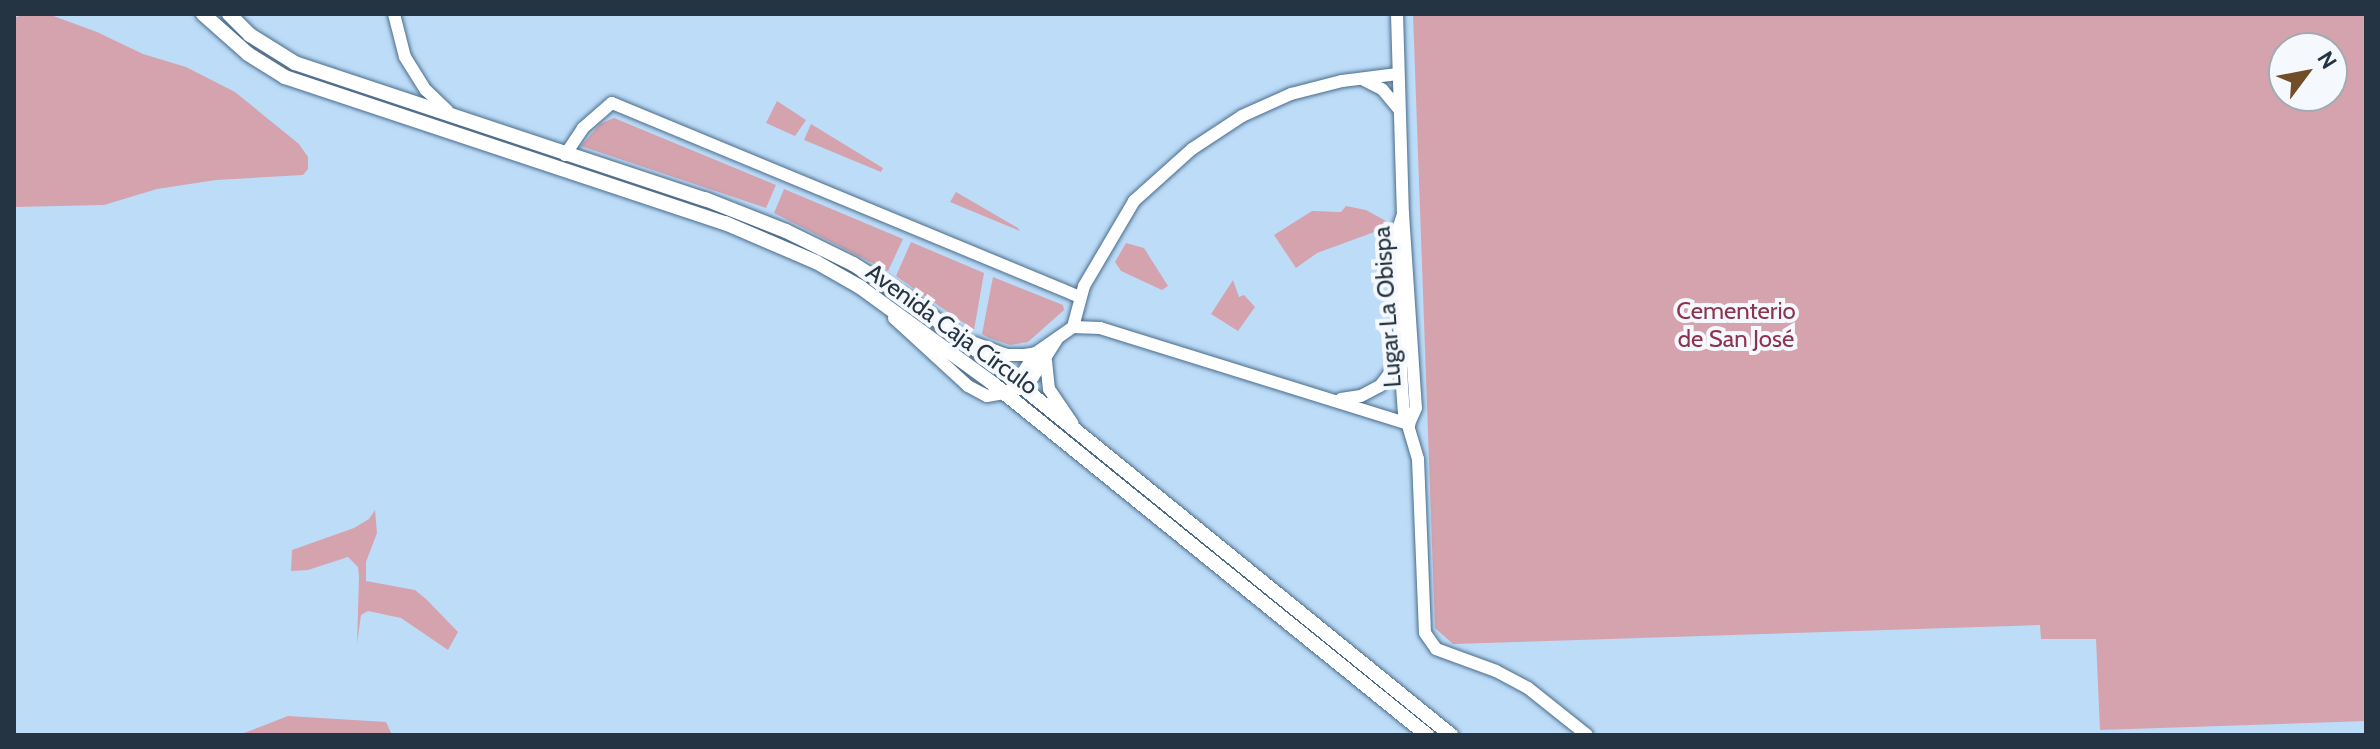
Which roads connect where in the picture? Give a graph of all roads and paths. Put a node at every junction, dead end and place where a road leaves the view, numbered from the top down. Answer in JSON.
{"nodes":[{"id":1,"x":203,"y":14,"type":"edge"},
{"id":2,"x":229,"y":14,"type":"edge"},
{"id":3,"x":394,"y":14,"type":"edge"},
{"id":4,"x":1397,"y":14,"type":"edge"},
{"id":5,"x":1398,"y":74,"type":"junction"},
{"id":6,"x":1359,"y":78,"type":"junction"},
{"id":7,"x":1399,"y":109,"type":"junction"},
{"id":8,"x":457,"y":118,"type":"junction"},
{"id":9,"x":565,"y":155,"type":"junction"},
{"id":10,"x":1403,"y":214,"type":"junction"},
{"id":11,"x":1080,"y":297,"type":"junction"},
{"id":12,"x":929,"y":313,"type":"junction"},
{"id":13,"x":1073,"y":327,"type":"junction"},
{"id":14,"x":1041,"y":357,"type":"junction"},
{"id":15,"x":1401,"y":358,"type":"junction"},
{"id":16,"x":1020,"y":385,"type":"junction"},
{"id":17,"x":1004,"y":393,"type":"junction"},
{"id":18,"x":1334,"y":399,"type":"junction"},
{"id":19,"x":1017,"y":404,"type":"junction"},
{"id":20,"x":1409,"y":424,"type":"junction"},
{"id":21,"x":1080,"y":433,"type":"junction"},
{"id":22,"x":1427,"y":735,"type":"edge"},
{"id":23,"x":1451,"y":735,"type":"edge"},
{"id":24,"x":1587,"y":735,"type":"edge"}],
"edges":[{"from":1,"to":17,"type":"main road","name":"Avenida Caja Círculo"},
{"from":2,"to":8,"type":"main road","name":"Avenida Caja Círculo"},
{"from":3,"to":8,"type":"street"},
{"from":4,"to":5,"type":"street","name":"Lugar La Obispa"},
{"from":5,"to":6,"type":"street"},
{"from":5,"to":7,"type":"street","name":"Lugar La Obispa"},
{"from":6,"to":7,"type":"street"},
{"from":6,"to":11,"type":"street"},
{"from":7,"to":10,"type":"street","name":"Lugar La Obispa"},
{"from":8,"to":9,"type":"main road","name":"Avenida Caja Círculo"},
{"from":9,"to":11,"type":"street"},
{"from":9,"to":12,"type":"main road","name":"Avenida Caja Círculo"},
{"from":10,"to":15,"type":"street"},
{"from":10,"to":20,"type":"street","name":"Lugar La Obispa"},
{"from":11,"to":13,"type":"street"},
{"from":12,"to":14,"type":"street"},
{"from":12,"to":16,"type":"main road","name":"Avenida Caja Círculo"},
{"from":13,"to":14,"type":"street"},
{"from":13,"to":18,"type":"street"},
{"from":14,"to":16,"type":"street"},
{"from":14,"to":21,"type":"street"},
{"from":15,"to":18,"type":"street"},
{"from":15,"to":20,"type":"street"},
{"from":16,"to":17,"type":"street"},
{"from":16,"to":19,"type":"street"},
{"from":16,"to":21,"type":"main road","name":"Avenida Caja Círculo"},
{"from":17,"to":19,"type":"main road","name":"Avenida Caja Círculo"},
{"from":18,"to":20,"type":"street"},
{"from":19,"to":22,"type":"main road","name":"Avenida Caja Círculo"},
{"from":20,"to":24,"type":"street","name":"Lugar La Obispa"},
{"from":21,"to":23,"type":"main road","name":"Avenida Caja Círculo"}]}
